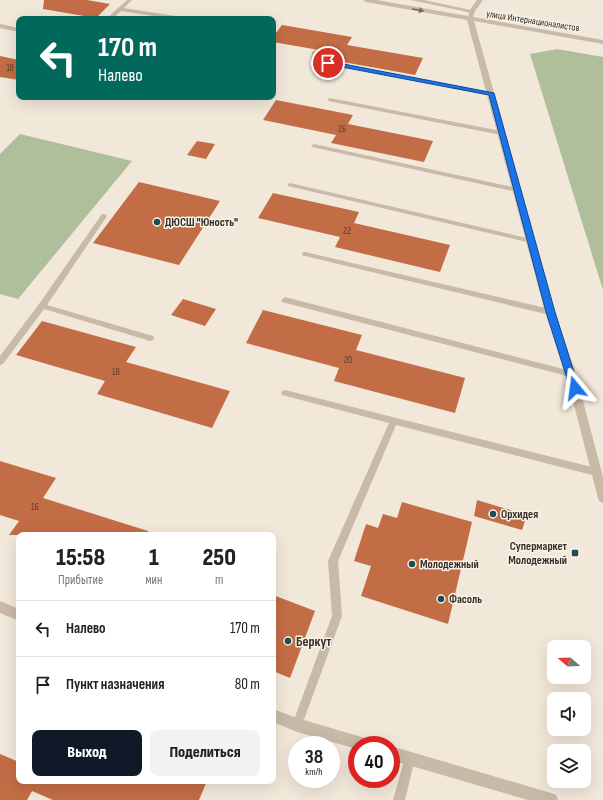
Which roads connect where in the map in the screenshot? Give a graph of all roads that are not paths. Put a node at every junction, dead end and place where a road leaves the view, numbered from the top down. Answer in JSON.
{"nodes":[{"id":1,"x":130,"y":0,"type":"edge"},
{"id":2,"x":366,"y":0,"type":"edge"},
{"id":3,"x":414,"y":0,"type":"edge"},
{"id":4,"x":480,"y":0,"type":"edge"},
{"id":5,"x":120,"y":9,"type":"junction"},
{"id":6,"x":471,"y":15,"type":"junction"},
{"id":7,"x":112,"y":16,"type":"edge"},
{"id":8,"x":163,"y":16,"type":"edge"},
{"id":9,"x":0,"y":26,"type":"edge"},
{"id":10,"x":16,"y":29,"type":"edge"},
{"id":11,"x":603,"y":42,"type":"edge"},
{"id":12,"x":315,"y":52,"type":"dead end"},
{"id":13,"x":491,"y":94,"type":"junction"},
{"id":14,"x":330,"y":100,"type":"dead end"},
{"id":15,"x":501,"y":133,"type":"junction"},
{"id":16,"x":314,"y":146,"type":"dead end"},
{"id":17,"x":290,"y":185,"type":"dead end"},
{"id":18,"x":517,"y":190,"type":"junction"},
{"id":19,"x":104,"y":216,"type":"dead end"},
{"id":20,"x":531,"y":241,"type":"junction"},
{"id":21,"x":306,"y":254,"type":"dead end"},
{"id":22,"x":285,"y":300,"type":"dead end"},
{"id":23,"x":42,"y":306,"type":"junction"},
{"id":24,"x":550,"y":312,"type":"junction"},
{"id":25,"x":150,"y":338,"type":"dead end"},
{"id":26,"x":0,"y":362,"type":"edge"},
{"id":27,"x":571,"y":374,"type":"junction"},
{"id":28,"x":286,"y":393,"type":"dead end"},
{"id":29,"x":394,"y":420,"type":"junction"},
{"id":30,"x":596,"y":472,"type":"junction"},
{"id":31,"x":603,"y":498,"type":"edge"},
{"id":32,"x":0,"y":607,"type":"edge"},
{"id":33,"x":16,"y":614,"type":"edge"},
{"id":34,"x":276,"y":716,"type":"edge"},
{"id":35,"x":298,"y":725,"type":"junction"},
{"id":36,"x":348,"y":740,"type":"edge"},
{"id":37,"x":400,"y":755,"type":"edge"},
{"id":38,"x":410,"y":758,"type":"junction"},
{"id":39,"x":399,"y":800,"type":"edge"},
{"id":40,"x":551,"y":800,"type":"edge"}],
"edges":[{"from":1,"to":5,"type":"lane"},
{"from":2,"to":6,"type":"street","name":"улица Интернационалистов","one_way":true},
{"from":3,"to":6,"type":"street","name":"улица Интернационалистов"},
{"from":4,"to":6,"type":"street"},
{"from":5,"to":7,"type":"lane"},
{"from":5,"to":8,"type":"lane"},
{"from":6,"to":11,"type":"street","name":"улица Интернационалистов"},
{"from":6,"to":13,"type":"street"},
{"from":9,"to":10,"type":"lane"},
{"from":12,"to":13,"type":"lane"},
{"from":13,"to":15,"type":"street"},
{"from":14,"to":15,"type":"lane"},
{"from":15,"to":18,"type":"street"},
{"from":16,"to":18,"type":"lane"},
{"from":17,"to":20,"type":"lane"},
{"from":18,"to":20,"type":"street"},
{"from":19,"to":23,"type":"lane"},
{"from":20,"to":24,"type":"street"},
{"from":21,"to":24,"type":"lane"},
{"from":22,"to":27,"type":"lane"},
{"from":23,"to":25,"type":"lane"},
{"from":23,"to":26,"type":"lane"},
{"from":24,"to":27,"type":"street"},
{"from":27,"to":30,"type":"street"},
{"from":28,"to":29,"type":"lane"},
{"from":29,"to":30,"type":"lane"},
{"from":29,"to":35,"type":"lane"},
{"from":30,"to":31,"type":"street"},
{"from":32,"to":33,"type":"street"},
{"from":34,"to":35,"type":"street"},
{"from":35,"to":36,"type":"street"},
{"from":37,"to":38,"type":"street"},
{"from":38,"to":39,"type":"lane"},
{"from":38,"to":40,"type":"street"}]}
